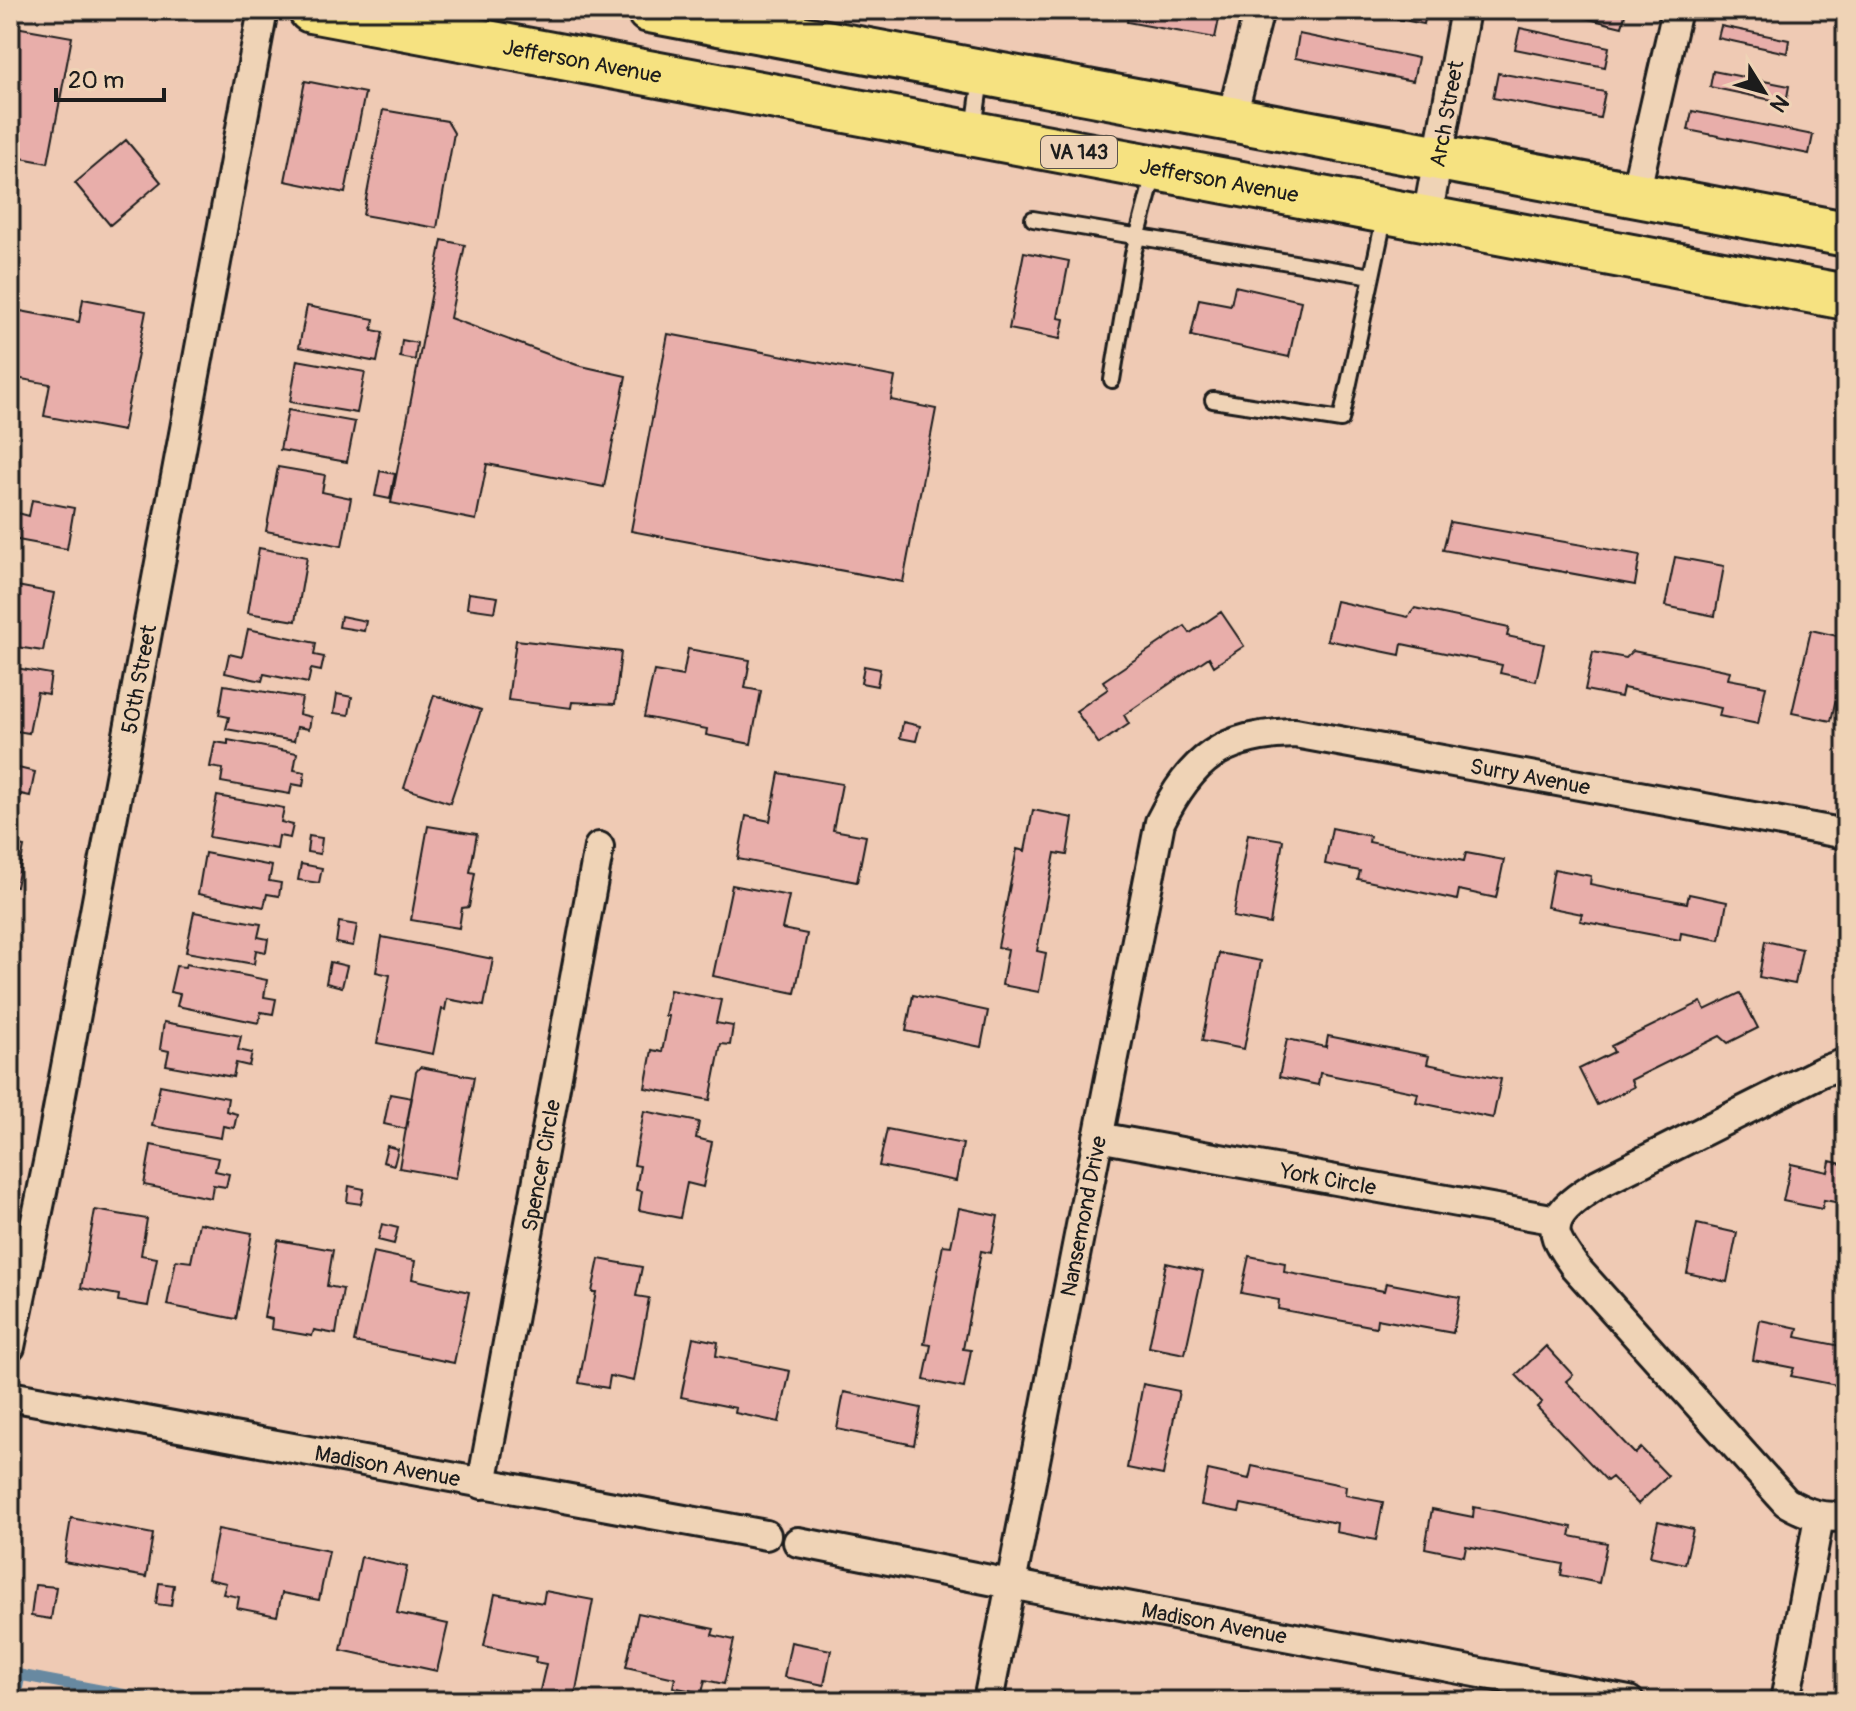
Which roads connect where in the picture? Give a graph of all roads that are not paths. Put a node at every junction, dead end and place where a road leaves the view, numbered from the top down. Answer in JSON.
{"nodes":[{"id":1,"x":263,"y":10,"type":"edge"},
{"id":2,"x":311,"y":10,"type":"edge"},
{"id":3,"x":649,"y":10,"type":"edge"},
{"id":4,"x":1259,"y":10,"type":"edge"},
{"id":5,"x":1465,"y":10,"type":"edge"},
{"id":6,"x":1677,"y":10,"type":"edge"},
{"id":7,"x":982,"y":74,"type":"junction"},
{"id":8,"x":1231,"y":120,"type":"junction"},
{"id":9,"x":973,"y":134,"type":"junction"},
{"id":10,"x":1438,"y":157,"type":"junction"},
{"id":11,"x":1156,"y":166,"type":"junction"},
{"id":12,"x":1635,"y":194,"type":"junction"},
{"id":13,"x":1406,"y":214,"type":"junction"},
{"id":14,"x":1033,"y":219,"type":"dead end"},
{"id":15,"x":1846,"y":234,"type":"edge"},
{"id":16,"x":1137,"y":237,"type":"junction"},
{"id":17,"x":1372,"y":276,"type":"junction"},
{"id":18,"x":1846,"y":297,"type":"edge"},
{"id":19,"x":1112,"y":380,"type":"dead end"},
{"id":20,"x":1213,"y":400,"type":"dead end"},
{"id":21,"x":1217,"y":752,"type":"joint"},
{"id":22,"x":1846,"y":834,"type":"edge"},
{"id":23,"x":599,"y":847,"type":"dead end"},
{"id":24,"x":1846,"y":1063,"type":"edge"},
{"id":25,"x":1098,"y":1137,"type":"junction"},
{"id":26,"x":1557,"y":1220,"type":"junction"},
{"id":27,"x":10,"y":1347,"type":"edge"},
{"id":28,"x":10,"y":1396,"type":"edge"},
{"id":29,"x":482,"y":1484,"type":"junction"},
{"id":30,"x":1833,"y":1516,"type":"edge"},
{"id":31,"x":766,"y":1535,"type":"dead end"},
{"id":32,"x":798,"y":1542,"type":"dead end"},
{"id":33,"x":1010,"y":1584,"type":"junction"},
{"id":34,"x":988,"y":1701,"type":"edge"},
{"id":35,"x":1629,"y":1701,"type":"edge"},
{"id":36,"x":1785,"y":1701,"type":"edge"}],
"edges":[{"from":1,"to":27,"type":"street","name":"50th Street"},
{"from":2,"to":9,"type":"main road","name":"Jefferson Avenue","number":"VA 143"},
{"from":3,"to":7,"type":"main road"},
{"from":4,"to":8,"type":"street"},
{"from":5,"to":10,"type":"street","name":"Arch Street"},
{"from":6,"to":12,"type":"street"},
{"from":7,"to":8,"type":"main road"},
{"from":7,"to":9,"type":"lane"},
{"from":8,"to":10,"type":"main road"},
{"from":9,"to":11,"type":"main road","name":"Jefferson Avenue","number":"VA 143"},
{"from":10,"to":12,"type":"main road"},
{"from":10,"to":13,"type":"street","name":"Arch Street"},
{"from":11,"to":13,"type":"main road","name":"Jefferson Avenue","number":"VA 143"},
{"from":11,"to":16,"type":"lane"},
{"from":12,"to":15,"type":"main road"},
{"from":13,"to":17,"type":"lane"},
{"from":13,"to":18,"type":"main road","name":"Jefferson Avenue","number":"VA 143"},
{"from":14,"to":16,"type":"lane"},
{"from":16,"to":17,"type":"lane"},
{"from":16,"to":19,"type":"lane"},
{"from":17,"to":20,"type":"lane"},
{"from":21,"to":22,"type":"street","name":"Surry Avenue"},
{"from":21,"to":25,"type":"street","name":"Nansemond Drive"},
{"from":23,"to":29,"type":"street","name":"Spencer Circle"},
{"from":24,"to":26,"type":"street"},
{"from":25,"to":26,"type":"street","name":"York Circle"},
{"from":25,"to":33,"type":"street","name":"Nansemond Drive"},
{"from":26,"to":30,"type":"street"},
{"from":28,"to":29,"type":"street","name":"Madison Avenue"},
{"from":29,"to":31,"type":"street","name":"Madison Avenue"},
{"from":30,"to":36,"type":"street"},
{"from":32,"to":33,"type":"street","name":"Madison Avenue"},
{"from":33,"to":34,"type":"street","name":"Nansemond Drive"},
{"from":33,"to":35,"type":"street","name":"Madison Avenue"}]}
